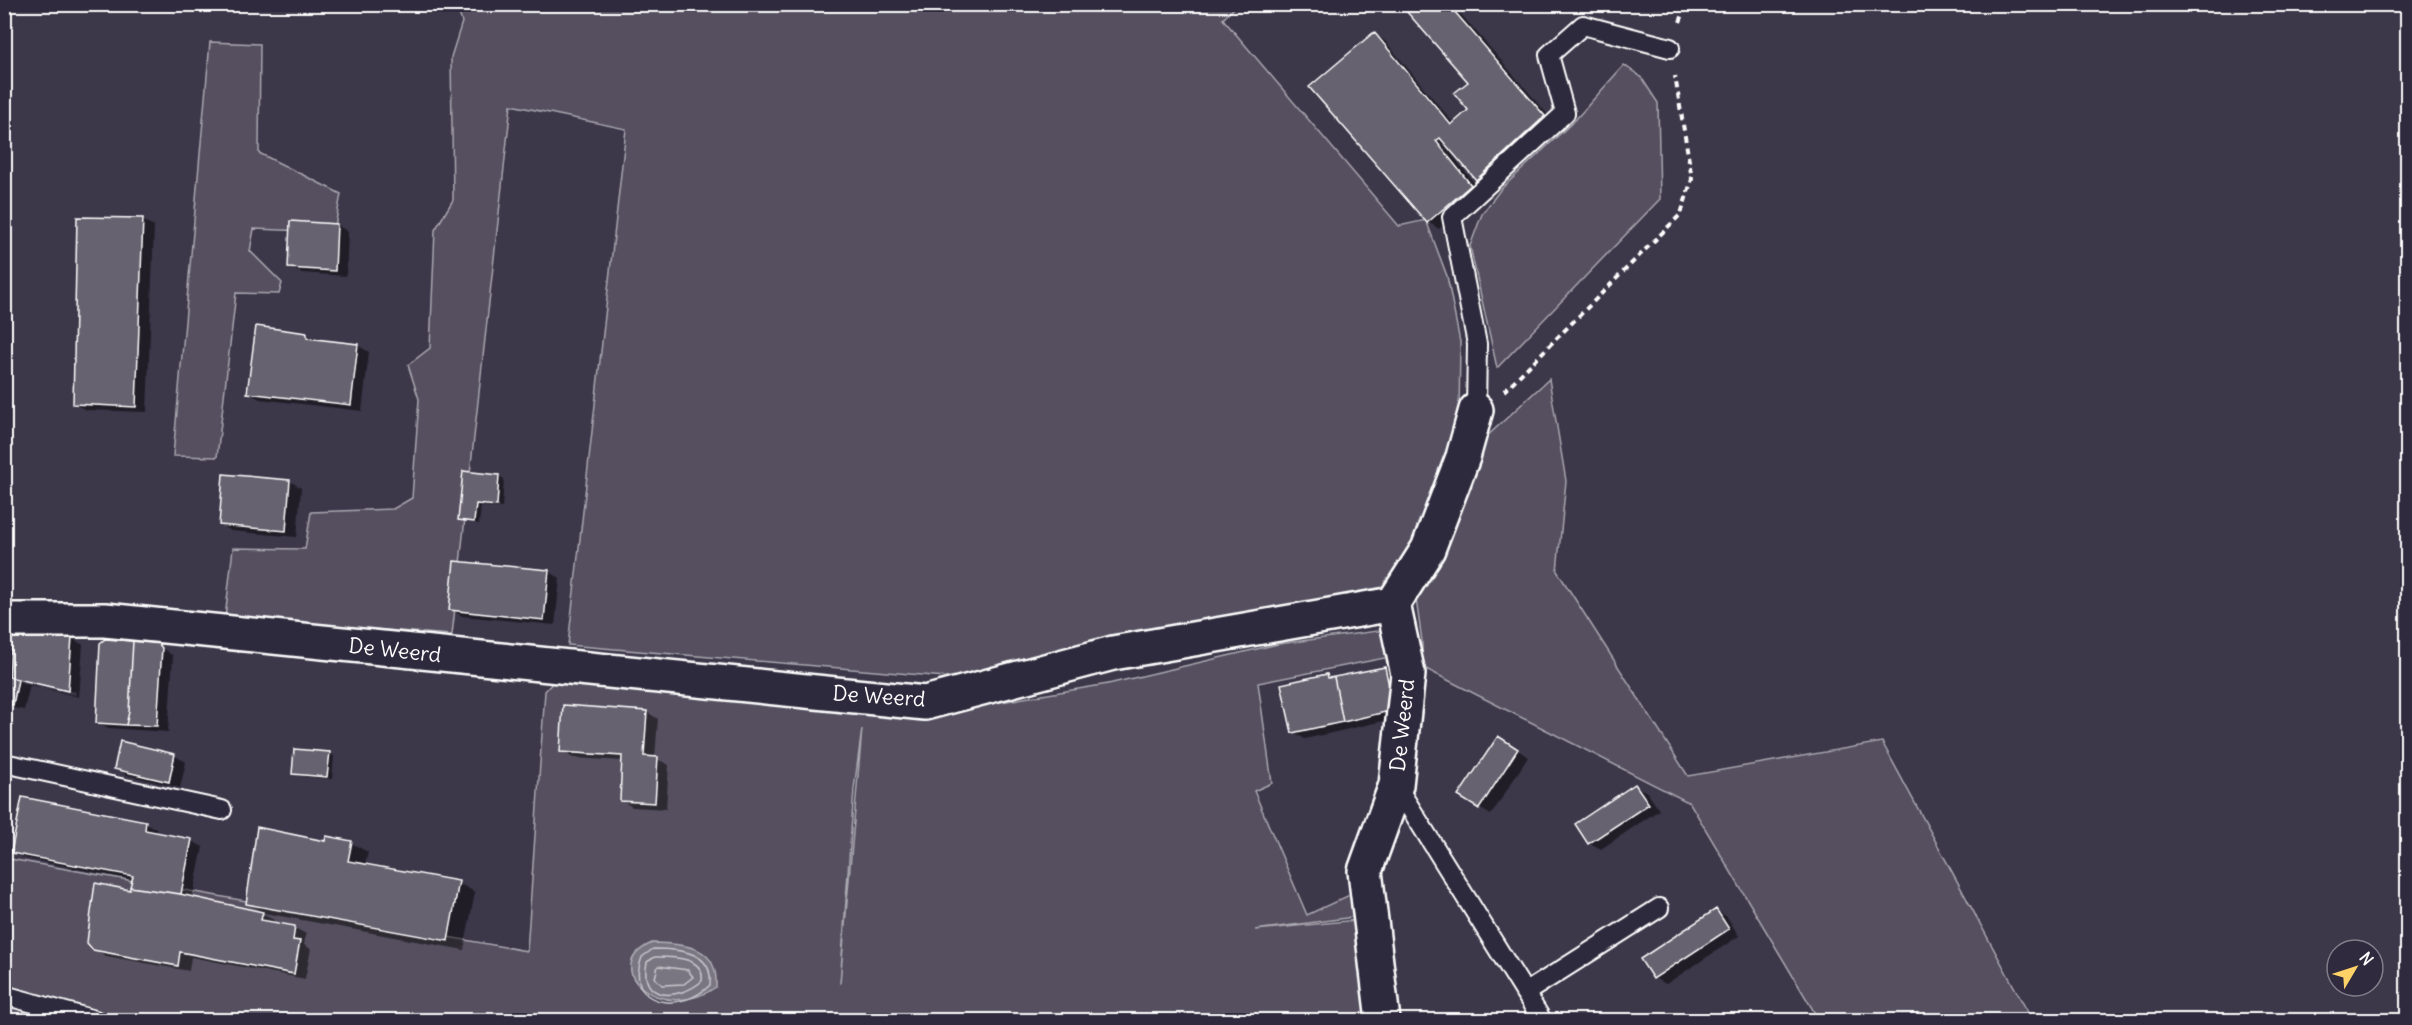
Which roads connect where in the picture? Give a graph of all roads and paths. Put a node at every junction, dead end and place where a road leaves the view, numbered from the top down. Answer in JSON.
{"nodes":[{"id":1,"x":1687,"y":4,"type":"edge"},
{"id":2,"x":1671,"y":48,"type":"junction"},
{"id":3,"x":1476,"y":410,"type":"junction"},
{"id":4,"x":1393,"y":604,"type":"junction"},
{"id":5,"x":4,"y":620,"type":"edge"},
{"id":6,"x":4,"y":763,"type":"edge"},
{"id":7,"x":1396,"y":785,"type":"junction"},
{"id":8,"x":222,"y":810,"type":"dead end"},
{"id":9,"x":1659,"y":908,"type":"dead end"},
{"id":10,"x":1525,"y":993,"type":"junction"},
{"id":11,"x":4,"y":995,"type":"edge"},
{"id":12,"x":95,"y":1020,"type":"edge"},
{"id":13,"x":1383,"y":1020,"type":"edge"},
{"id":14,"x":1542,"y":1020,"type":"edge"}],
"edges":[{"from":1,"to":2,"type":"path"},
{"from":2,"to":3,"type":"path"},
{"from":2,"to":3,"type":"lane"},
{"from":3,"to":4,"type":"street"},
{"from":4,"to":5,"type":"street","name":"De Weerd"},
{"from":4,"to":7,"type":"street","name":"De Weerd"},
{"from":6,"to":8,"type":"lane"},
{"from":7,"to":10,"type":"lane"},
{"from":7,"to":13,"type":"street","name":"De Weerd"},
{"from":9,"to":10,"type":"lane"},
{"from":10,"to":14,"type":"lane"},
{"from":11,"to":12,"type":"lane"}]}
